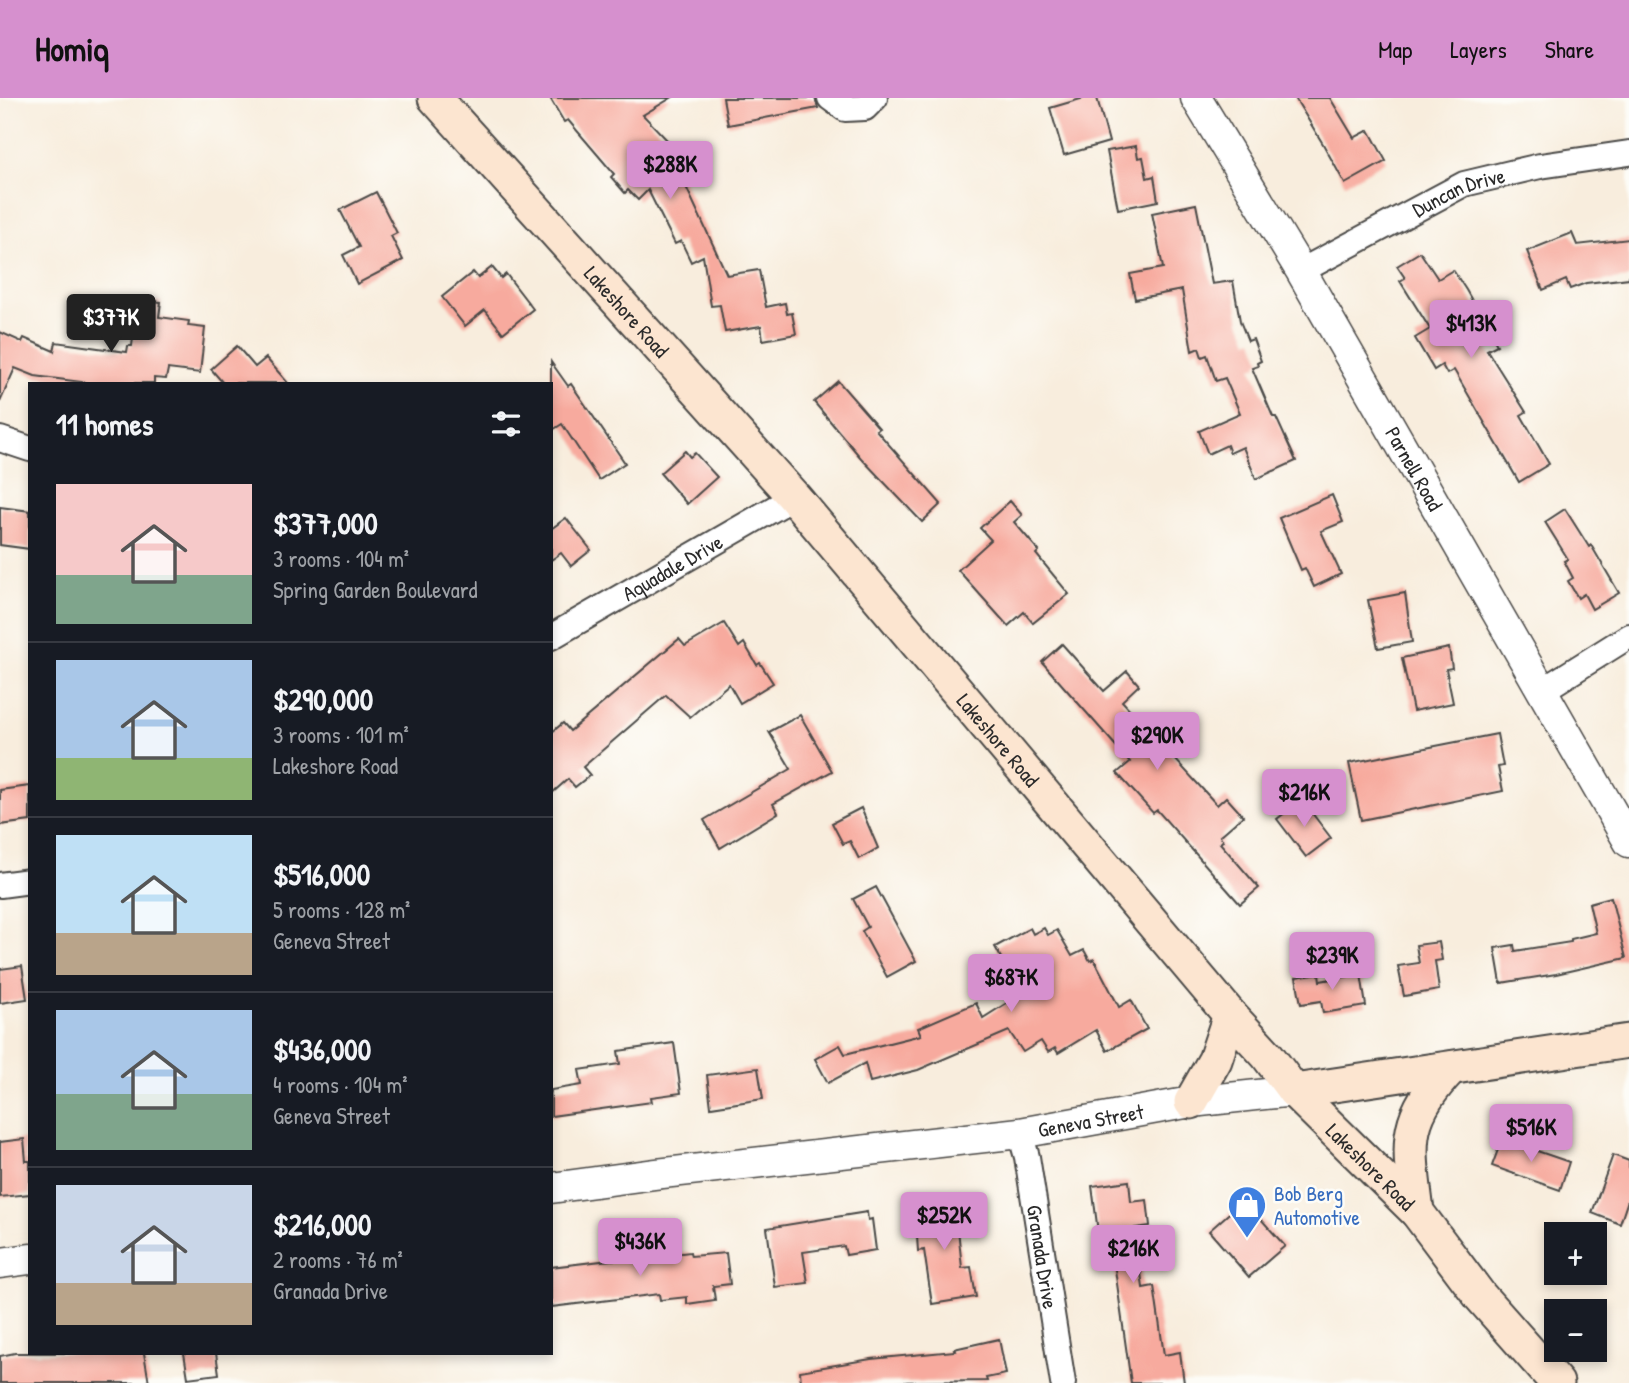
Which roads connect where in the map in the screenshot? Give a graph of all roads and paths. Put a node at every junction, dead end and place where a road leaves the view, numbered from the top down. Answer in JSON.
{"nodes":[{"id":1,"x":435,"y":98,"type":"edge"},
{"id":2,"x":830,"y":98,"type":"edge"},
{"id":3,"x":875,"y":98,"type":"edge"},
{"id":4,"x":1196,"y":98,"type":"edge"},
{"id":5,"x":1629,"y":153,"type":"edge"},
{"id":6,"x":1301,"y":271,"type":"junction"},
{"id":7,"x":0,"y":439,"type":"edge"},
{"id":8,"x":28,"y":448,"type":"edge"},
{"id":9,"x":794,"y":496,"type":"junction"},
{"id":10,"x":553,"y":636,"type":"edge"},
{"id":11,"x":1629,"y":636,"type":"edge"},
{"id":12,"x":1542,"y":690,"type":"junction"},
{"id":13,"x":1629,"y":842,"type":"edge"},
{"id":14,"x":28,"y":881,"type":"edge"},
{"id":15,"x":0,"y":885,"type":"edge"},
{"id":16,"x":1230,"y":1015,"type":"junction"},
{"id":17,"x":1629,"y":1041,"type":"edge"},
{"id":18,"x":1451,"y":1068,"type":"junction"},
{"id":19,"x":1294,"y":1090,"type":"junction"},
{"id":20,"x":1191,"y":1102,"type":"junction"},
{"id":21,"x":1020,"y":1133,"type":"junction"},
{"id":22,"x":553,"y":1188,"type":"edge"},
{"id":23,"x":1417,"y":1212,"type":"junction"},
{"id":24,"x":28,"y":1259,"type":"edge"},
{"id":25,"x":0,"y":1263,"type":"edge"},
{"id":26,"x":1063,"y":1383,"type":"edge"},
{"id":27,"x":1557,"y":1383,"type":"edge"}],
"edges":[{"from":1,"to":9,"type":"main road","name":"Lakeshore Road"},
{"from":2,"to":3,"type":"street"},
{"from":4,"to":6,"type":"street","name":"Parnell Road"},
{"from":5,"to":6,"type":"street","name":"Duncan Drive"},
{"from":6,"to":12,"type":"street","name":"Parnell Road"},
{"from":7,"to":8,"type":"street"},
{"from":9,"to":10,"type":"street","name":"Aquadale Drive"},
{"from":9,"to":16,"type":"main road","name":"Lakeshore Road"},
{"from":11,"to":12,"type":"street"},
{"from":12,"to":13,"type":"street","name":"Parnell Road"},
{"from":14,"to":15,"type":"street"},
{"from":16,"to":19,"type":"main road","name":"Lakeshore Road"},
{"from":16,"to":20,"type":"main road"},
{"from":17,"to":18,"type":"main road","name":"Geneva Street"},
{"from":18,"to":19,"type":"main road","name":"Geneva Street"},
{"from":18,"to":23,"type":"main road"},
{"from":19,"to":20,"type":"street","name":"Geneva Street"},
{"from":19,"to":23,"type":"main road","name":"Lakeshore Road"},
{"from":20,"to":21,"type":"street","name":"Geneva Street"},
{"from":21,"to":22,"type":"street","name":"Geneva Street"},
{"from":21,"to":26,"type":"street","name":"Granada Drive"},
{"from":23,"to":27,"type":"main road","name":"Lakeshore Road"},
{"from":24,"to":25,"type":"street"}]}
